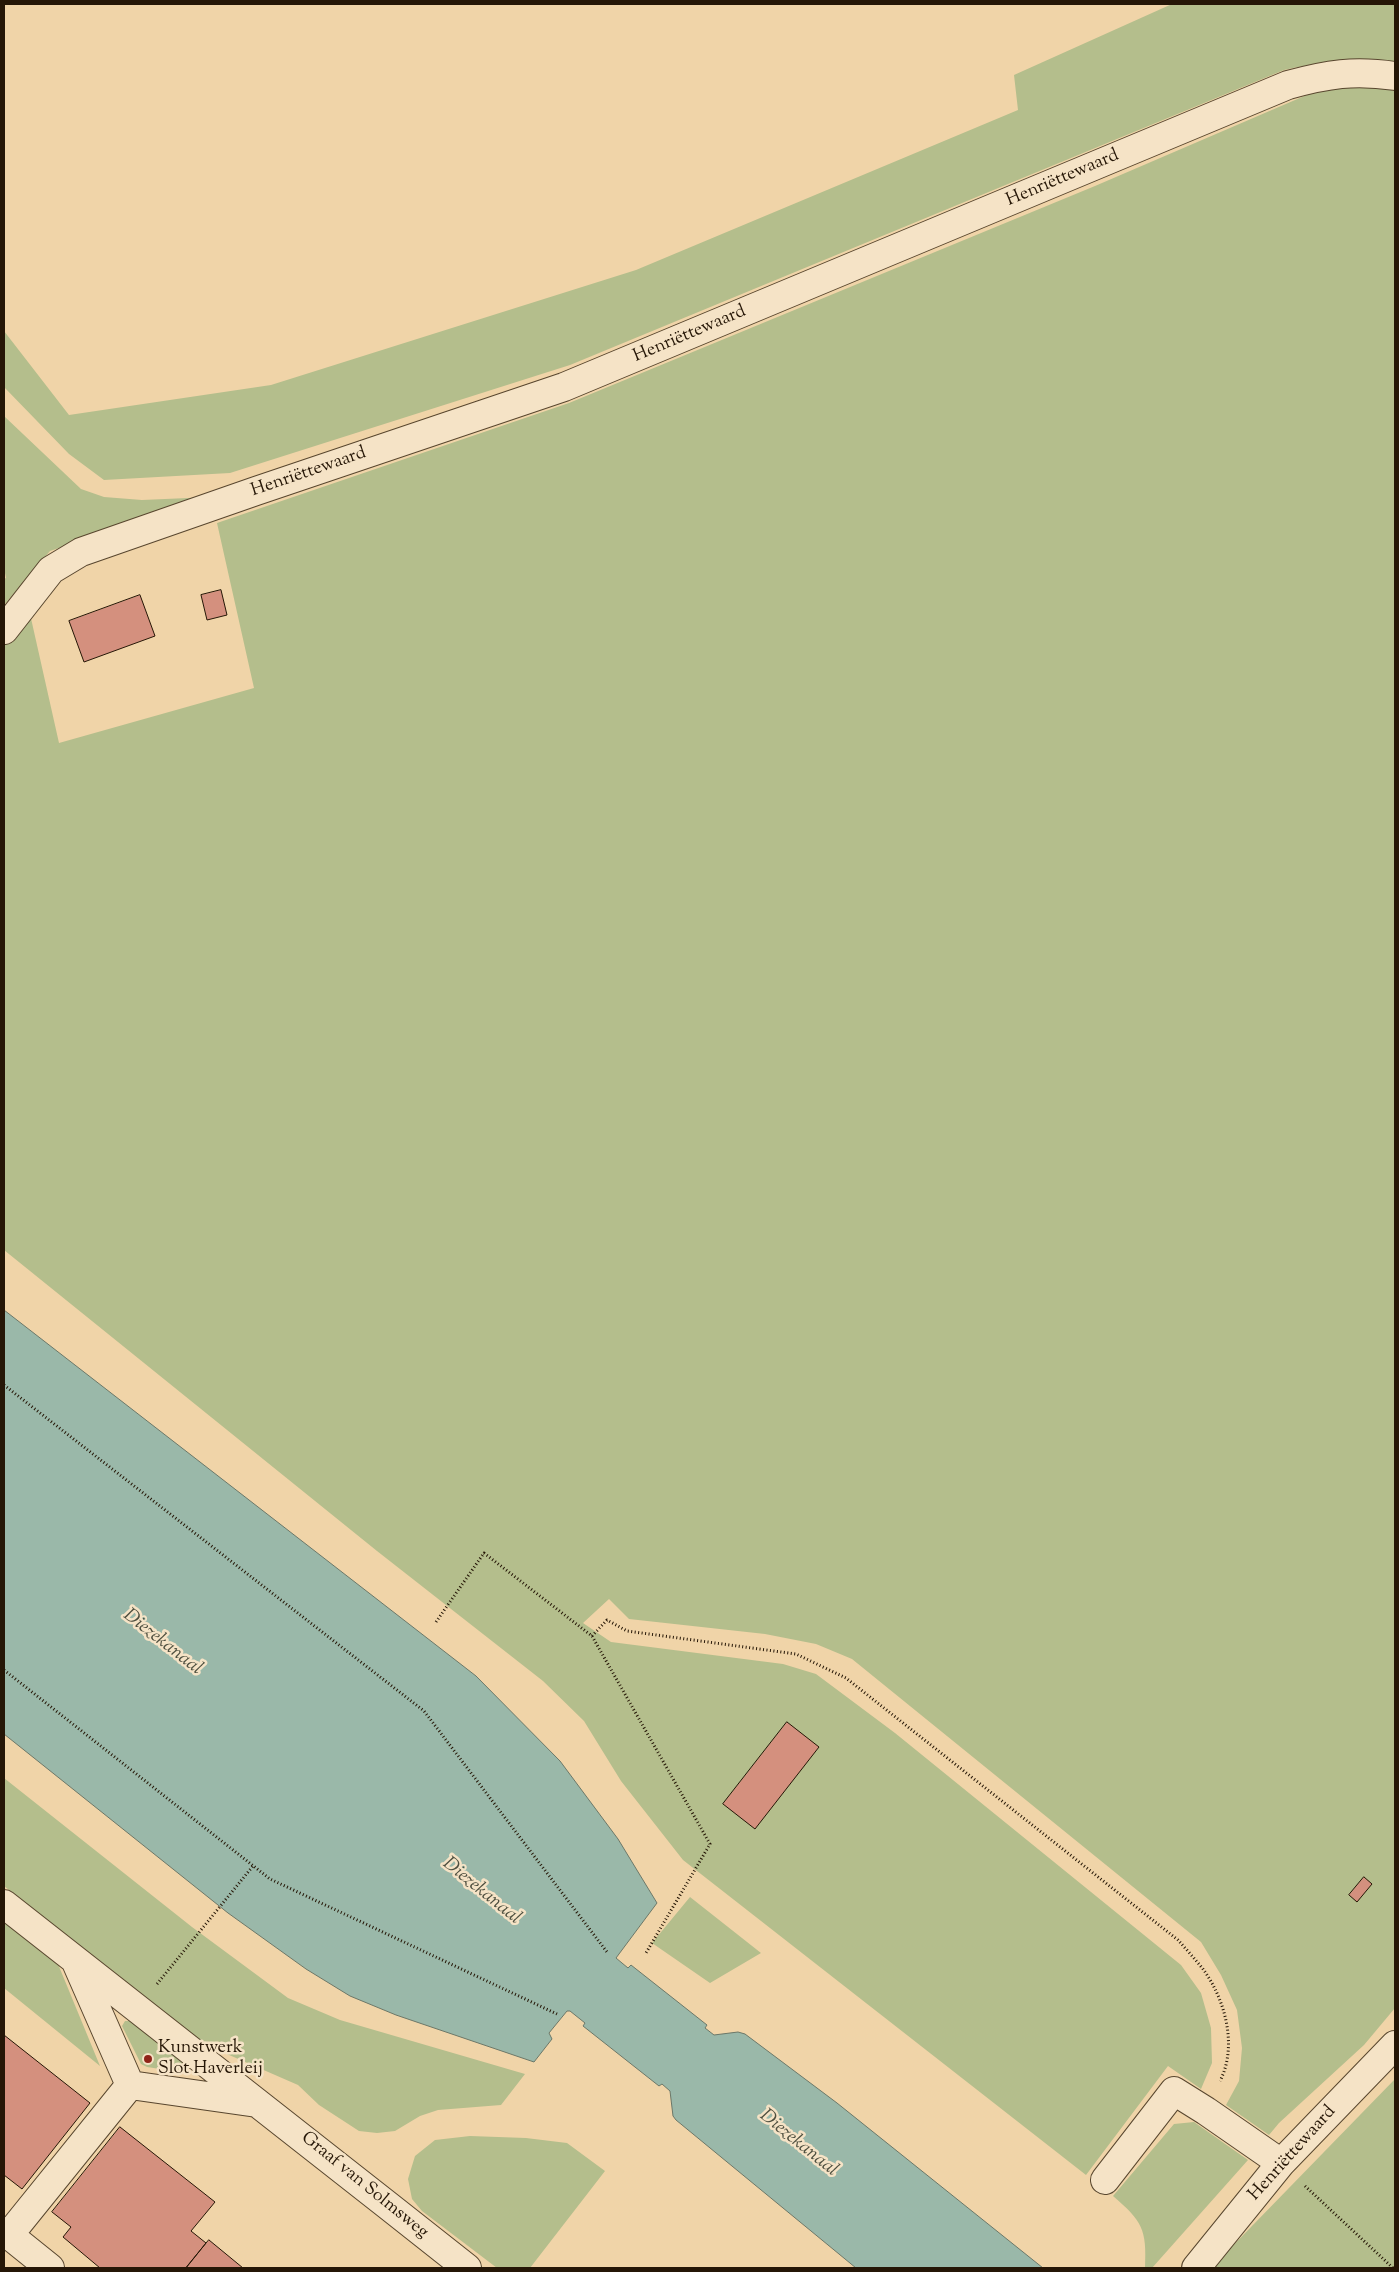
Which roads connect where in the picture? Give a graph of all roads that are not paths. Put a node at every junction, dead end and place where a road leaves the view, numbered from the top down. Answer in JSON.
{"nodes":[{"id":1,"x":1395,"y":76,"type":"edge"},
{"id":2,"x":4,"y":630,"type":"edge"},
{"id":3,"x":4,"y":1904,"type":"edge"},
{"id":4,"x":75,"y":1959,"type":"junction"},
{"id":5,"x":1395,"y":2045,"type":"edge"},
{"id":6,"x":130,"y":2085,"type":"junction"},
{"id":7,"x":260,"y":2103,"type":"junction"},
{"id":8,"x":1281,"y":2163,"type":"junction"},
{"id":9,"x":1105,"y":2180,"type":"dead end"},
{"id":10,"x":6,"y":2233,"type":"edge"},
{"id":11,"x":50,"y":2268,"type":"edge"},
{"id":12,"x":467,"y":2268,"type":"edge"},
{"id":13,"x":1196,"y":2268,"type":"edge"}],
"edges":[{"from":1,"to":2,"type":"street","name":"Henriëttewaard"},
{"from":3,"to":4,"type":"street","name":"Graaf van Solmsweg"},
{"from":4,"to":6,"type":"street","name":"Graaf van Solmsweg"},
{"from":4,"to":7,"type":"street","name":"Graaf van Solmsweg"},
{"from":5,"to":8,"type":"street","name":"Henriëttewaard"},
{"from":6,"to":7,"type":"street"},
{"from":6,"to":10,"type":"street"},
{"from":7,"to":12,"type":"street","name":"Graaf van Solmsweg"},
{"from":8,"to":9,"type":"street"},
{"from":8,"to":13,"type":"street","name":"Henriëttewaard"},
{"from":10,"to":11,"type":"street"}]}
